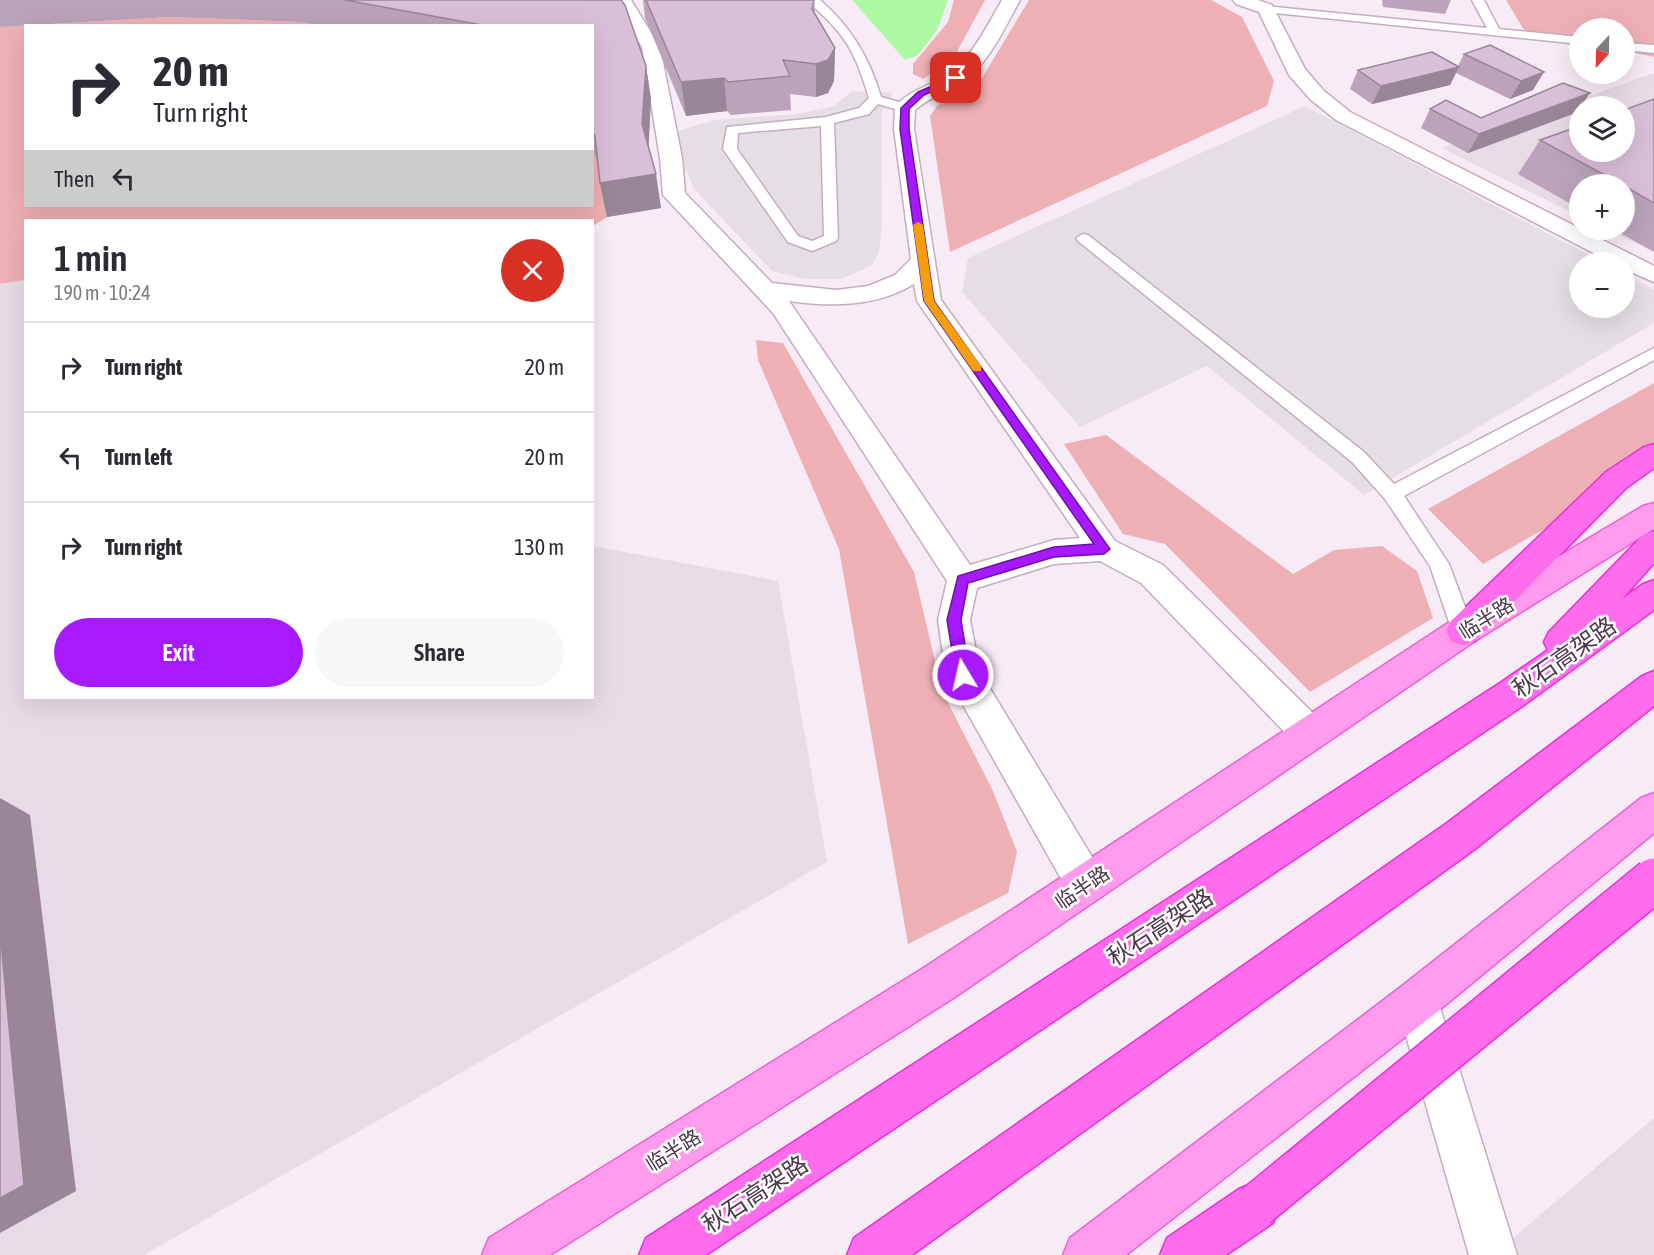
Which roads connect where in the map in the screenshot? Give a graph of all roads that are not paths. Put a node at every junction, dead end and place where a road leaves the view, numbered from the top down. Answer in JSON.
{"nodes":[{"id":1,"x":622,"y":0,"type":"edge"},
{"id":2,"x":813,"y":0,"type":"edge"},
{"id":3,"x":1011,"y":0,"type":"edge"},
{"id":4,"x":1242,"y":0,"type":"edge"},
{"id":5,"x":1478,"y":0,"type":"edge"},
{"id":6,"x":1266,"y":9,"type":"junction"},
{"id":7,"x":1495,"y":32,"type":"junction"},
{"id":8,"x":1569,"y":40,"type":"edge"},
{"id":9,"x":1635,"y":47,"type":"edge"},
{"id":10,"x":1654,"y":49,"type":"edge"},
{"id":11,"x":875,"y":99,"type":"junction"},
{"id":12,"x":905,"y":108,"type":"junction"},
{"id":13,"x":827,"y":120,"type":"junction"},
{"id":14,"x":1083,"y":238,"type":"dead end"},
{"id":15,"x":923,"y":260,"type":"junction"},
{"id":16,"x":1654,"y":275,"type":"edge"},
{"id":17,"x":764,"y":289,"type":"junction"},
{"id":18,"x":1654,"y":353,"type":"edge"},
{"id":19,"x":1654,"y":454,"type":"edge"},
{"id":20,"x":1392,"y":494,"type":"junction"},
{"id":21,"x":1654,"y":514,"type":"edge"},
{"id":22,"x":1654,"y":543,"type":"edge"},
{"id":23,"x":1104,"y":549,"type":"junction"},
{"id":24,"x":963,"y":580,"type":"junction"},
{"id":25,"x":1654,"y":593,"type":"edge"},
{"id":26,"x":1463,"y":632,"type":"junction"},
{"id":27,"x":1654,"y":686,"type":"edge"},
{"id":28,"x":1512,"y":694,"type":"junction"},
{"id":29,"x":1310,"y":734,"type":"junction"},
{"id":30,"x":1654,"y":810,"type":"edge"},
{"id":31,"x":1654,"y":880,"type":"edge"},
{"id":32,"x":1086,"y":884,"type":"junction"},
{"id":33,"x":1417,"y":1001,"type":"junction"},
{"id":34,"x":506,"y":1255,"type":"edge"},
{"id":35,"x":663,"y":1255,"type":"edge"},
{"id":36,"x":871,"y":1255,"type":"edge"},
{"id":37,"x":1087,"y":1255,"type":"edge"},
{"id":38,"x":1184,"y":1255,"type":"edge"},
{"id":39,"x":1493,"y":1255,"type":"edge"}],
"edges":[{"from":1,"to":17,"type":"street"},
{"from":2,"to":11,"type":"lane"},
{"from":3,"to":12,"type":"street"},
{"from":4,"to":6,"type":"street"},
{"from":5,"to":7,"type":"lane"},
{"from":6,"to":7,"type":"lane"},
{"from":6,"to":16,"type":"street"},
{"from":7,"to":8,"type":"lane"},
{"from":9,"to":10,"type":"lane"},
{"from":11,"to":12,"type":"lane"},
{"from":11,"to":13,"type":"lane"},
{"from":12,"to":15,"type":"street"},
{"from":13,"to":13,"type":"lane"},
{"from":14,"to":20,"type":"lane"},
{"from":15,"to":17,"type":"street"},
{"from":15,"to":23,"type":"street"},
{"from":17,"to":24,"type":"street"},
{"from":18,"to":20,"type":"lane"},
{"from":19,"to":26,"type":"highway"},
{"from":20,"to":26,"type":"lane"},
{"from":21,"to":26,"type":"main road","name":"临半路"},
{"from":22,"to":28,"type":"highway"},
{"from":23,"to":24,"type":"street"},
{"from":23,"to":29,"type":"street"},
{"from":24,"to":32,"type":"street"},
{"from":25,"to":28,"type":"highway","name":"秋石高架路"},
{"from":26,"to":29,"type":"main road","name":"临半路"},
{"from":27,"to":36,"type":"highway"},
{"from":28,"to":35,"type":"highway","name":"秋石高架路"},
{"from":29,"to":32,"type":"main road","name":"临半路"},
{"from":30,"to":33,"type":"main road"},
{"from":31,"to":38,"type":"highway","bridge":true},
{"from":32,"to":34,"type":"main road","name":"临半路"},
{"from":33,"to":37,"type":"main road"},
{"from":33,"to":39,"type":"street"}]}
